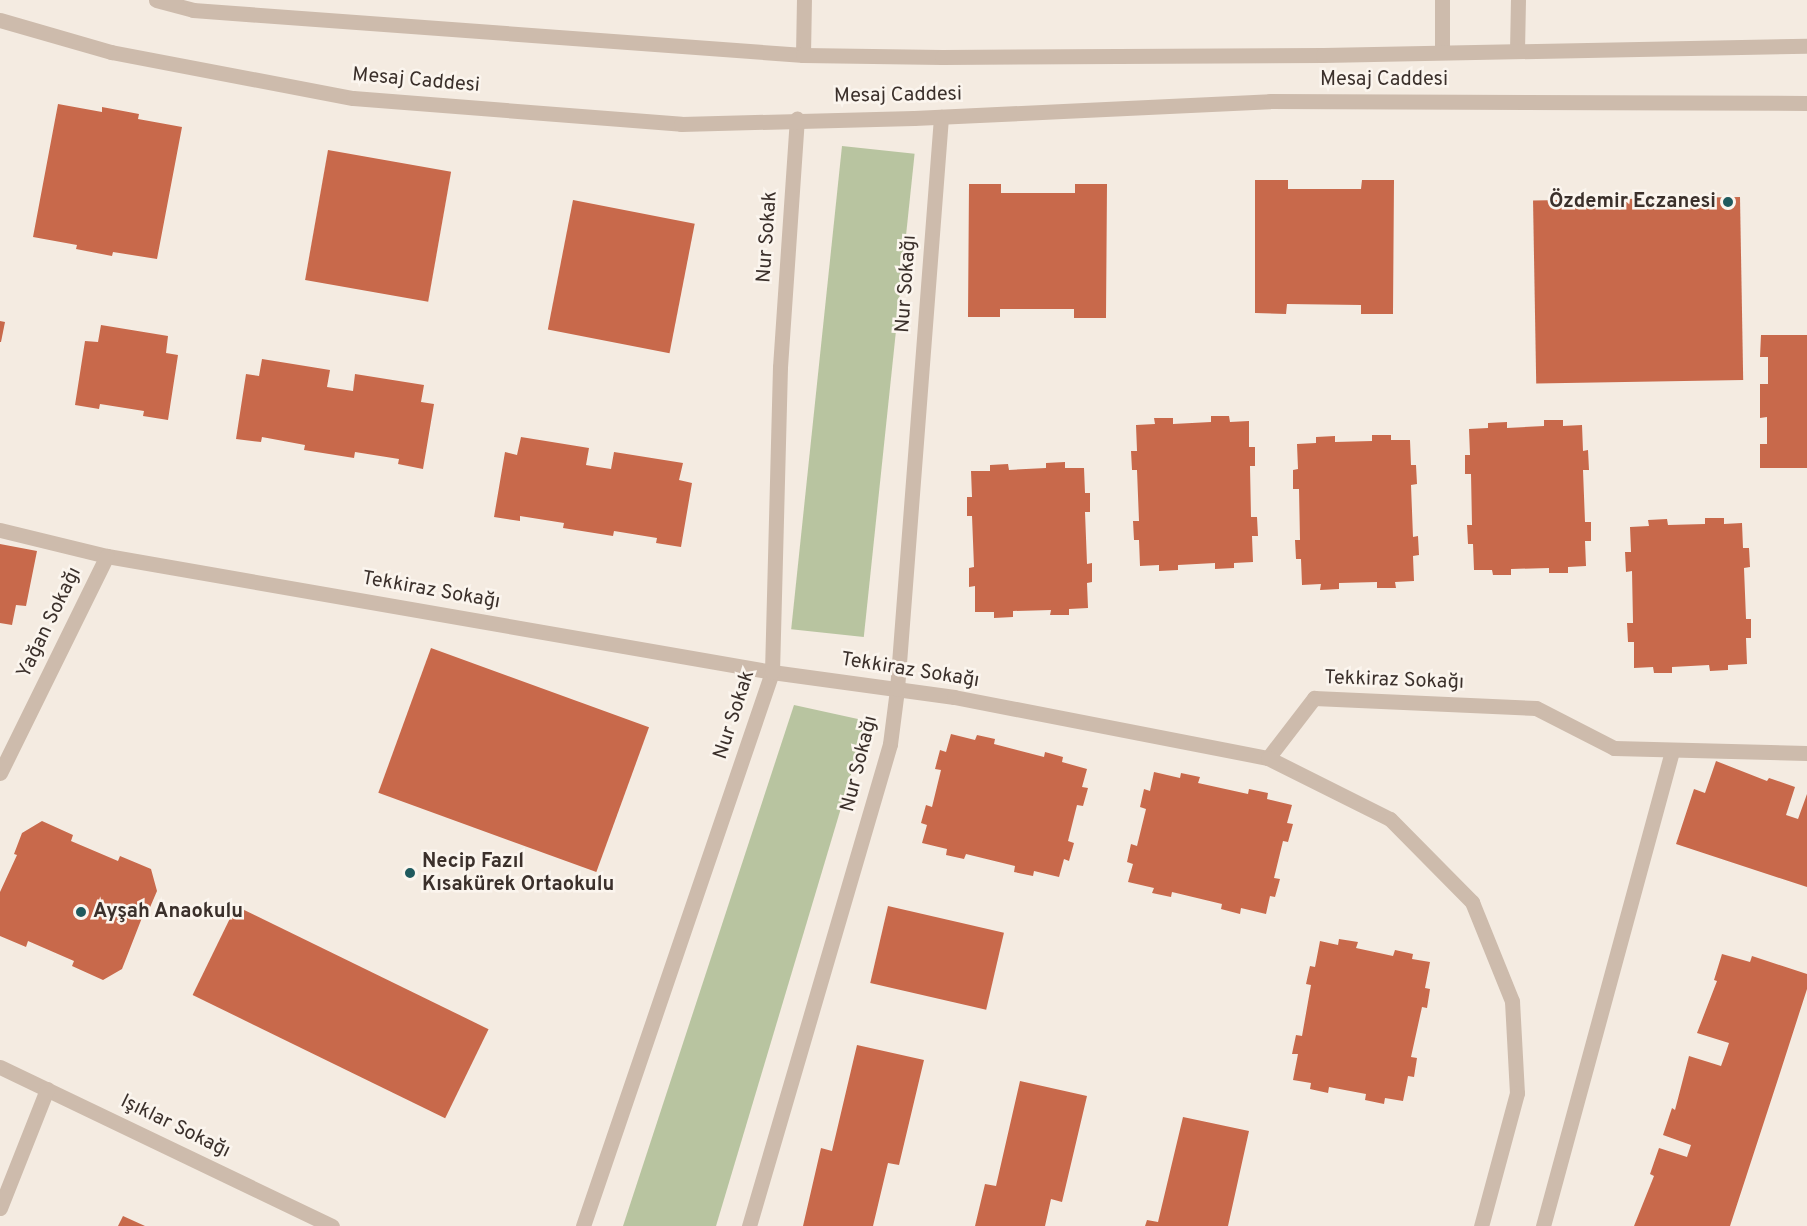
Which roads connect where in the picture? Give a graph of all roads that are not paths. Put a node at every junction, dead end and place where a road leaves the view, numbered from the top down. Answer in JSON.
{"nodes":[{"id":1,"x":156,"y":0,"type":"edge"},
{"id":2,"x":804,"y":0,"type":"edge"},
{"id":3,"x":1442,"y":0,"type":"edge"},
{"id":4,"x":1518,"y":0,"type":"edge"},
{"id":5,"x":0,"y":21,"type":"edge"},
{"id":6,"x":1807,"y":46,"type":"edge"},
{"id":7,"x":1442,"y":51,"type":"junction"},
{"id":8,"x":1517,"y":51,"type":"junction"},
{"id":9,"x":803,"y":55,"type":"junction"},
{"id":10,"x":1807,"y":103,"type":"edge"},
{"id":11,"x":941,"y":117,"type":"junction"},
{"id":12,"x":796,"y":119,"type":"junction"},
{"id":13,"x":0,"y":530,"type":"edge"},
{"id":14,"x":107,"y":556,"type":"junction"},
{"id":15,"x":772,"y":672,"type":"junction"},
{"id":16,"x":897,"y":689,"type":"junction"},
{"id":17,"x":1672,"y":750,"type":"junction"},
{"id":18,"x":1807,"y":753,"type":"edge"},
{"id":19,"x":1268,"y":758,"type":"junction"},
{"id":20,"x":0,"y":773,"type":"edge"},
{"id":21,"x":0,"y":1067,"type":"edge"},
{"id":22,"x":47,"y":1089,"type":"junction"},
{"id":23,"x":0,"y":1208,"type":"edge"},
{"id":24,"x":332,"y":1226,"type":"edge"},
{"id":25,"x":583,"y":1226,"type":"edge"},
{"id":26,"x":749,"y":1226,"type":"edge"},
{"id":27,"x":1481,"y":1226,"type":"edge"},
{"id":28,"x":1543,"y":1226,"type":"edge"}],
"edges":[{"from":1,"to":9,"type":"street","name":"Mesaj Caddesi"},
{"from":2,"to":9,"type":"street"},
{"from":3,"to":7,"type":"street"},
{"from":4,"to":8,"type":"street"},
{"from":5,"to":12,"type":"street","name":"Mesaj Caddesi"},
{"from":6,"to":8,"type":"street","name":"Mesaj Caddesi"},
{"from":7,"to":8,"type":"street","name":"Mesaj Caddesi"},
{"from":7,"to":9,"type":"street","name":"Mesaj Caddesi"},
{"from":10,"to":11,"type":"street","name":"Mesaj Caddesi"},
{"from":11,"to":12,"type":"street","name":"Mesaj Caddesi"},
{"from":11,"to":16,"type":"street","name":"Nur Sokağı"},
{"from":12,"to":15,"type":"street","name":"Nur Sokak"},
{"from":13,"to":14,"type":"street","name":"Tekkiraz Sokağı"},
{"from":14,"to":15,"type":"street","name":"Tekkiraz Sokağı"},
{"from":14,"to":20,"type":"street","name":"Yağan Sokağı"},
{"from":15,"to":16,"type":"street","name":"Tekkiraz Sokağı"},
{"from":15,"to":25,"type":"street","name":"Nur Sokak"},
{"from":16,"to":19,"type":"street","name":"Tekkiraz Sokağı"},
{"from":16,"to":26,"type":"street","name":"Nur Sokağı"},
{"from":17,"to":18,"type":"street","name":"Tekkiraz Sokağı"},
{"from":17,"to":19,"type":"street","name":"Tekkiraz Sokağı"},
{"from":17,"to":28,"type":"street"},
{"from":19,"to":27,"type":"street"},
{"from":21,"to":22,"type":"street","name":"Işıklar Sokağı"},
{"from":22,"to":23,"type":"street"},
{"from":22,"to":24,"type":"street","name":"Işıklar Sokağı"}]}
